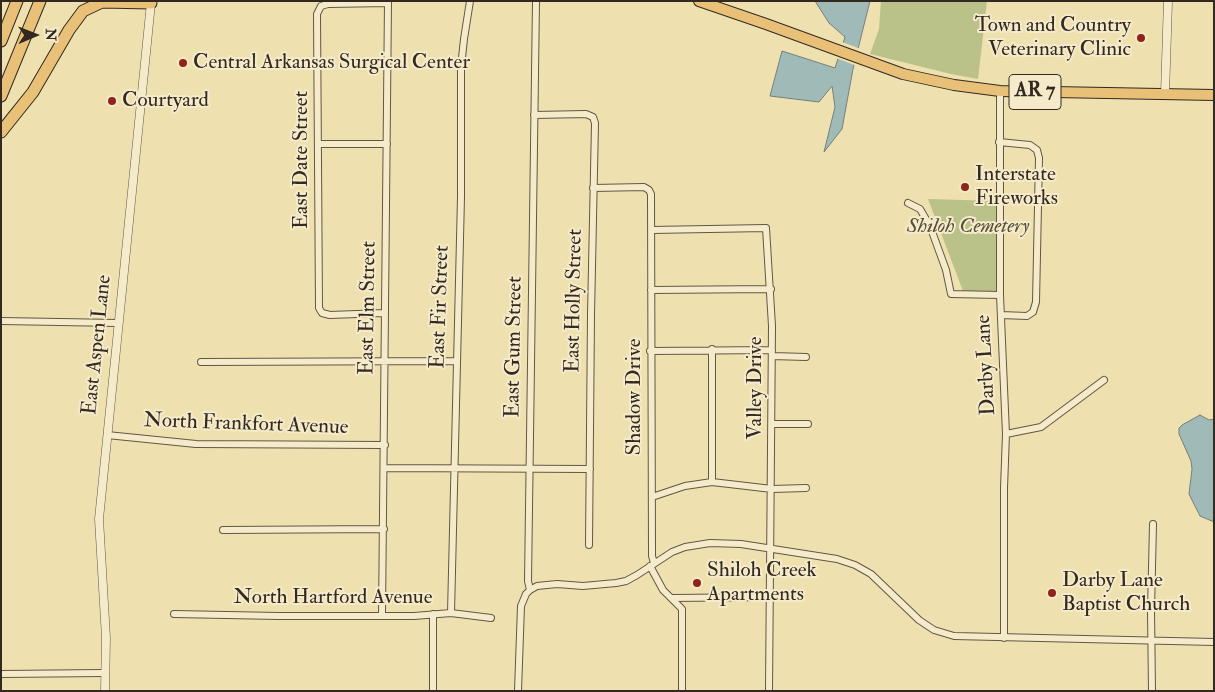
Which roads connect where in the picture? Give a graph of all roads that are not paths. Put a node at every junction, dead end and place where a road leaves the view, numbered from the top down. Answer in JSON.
{"nodes":[{"id":1,"x":17,"y":1,"type":"edge"},
{"id":2,"x":40,"y":1,"type":"edge"},
{"id":3,"x":470,"y":1,"type":"edge"},
{"id":4,"x":536,"y":1,"type":"edge"},
{"id":5,"x":699,"y":1,"type":"edge"},
{"id":6,"x":1168,"y":1,"type":"edge"},
{"id":7,"x":388,"y":2,"type":"edge"},
{"id":8,"x":151,"y":3,"type":"joint"},
{"id":9,"x":1,"y":40,"type":"edge"},
{"id":10,"x":1000,"y":91,"type":"junction"},
{"id":11,"x":1165,"y":94,"type":"junction"},
{"id":12,"x":1214,"y":95,"type":"edge"},
{"id":13,"x":1,"y":96,"type":"edge"},
{"id":14,"x":534,"y":115,"type":"junction"},
{"id":15,"x":1,"y":132,"type":"edge"},
{"id":16,"x":999,"y":142,"type":"junction"},
{"id":17,"x":319,"y":144,"type":"junction"},
{"id":18,"x":387,"y":144,"type":"junction"},
{"id":19,"x":593,"y":188,"type":"junction"},
{"id":20,"x":908,"y":203,"type":"dead end"},
{"id":21,"x":652,"y":230,"type":"junction"},
{"id":22,"x":771,"y":289,"type":"junction"},
{"id":23,"x":652,"y":290,"type":"junction"},
{"id":24,"x":1000,"y":295,"type":"junction"},
{"id":25,"x":384,"y":313,"type":"junction"},
{"id":26,"x":1001,"y":315,"type":"junction"},
{"id":27,"x":1,"y":321,"type":"edge"},
{"id":28,"x":118,"y":323,"type":"junction"},
{"id":29,"x":712,"y":349,"type":"junction"},
{"id":30,"x":650,"y":351,"type":"junction"},
{"id":31,"x":772,"y":353,"type":"junction"},
{"id":32,"x":806,"y":356,"type":"dead end"},
{"id":33,"x":384,"y":361,"type":"junction"},
{"id":34,"x":456,"y":361,"type":"junction"},
{"id":35,"x":201,"y":362,"type":"dead end"},
{"id":36,"x":1104,"y":380,"type":"dead end"},
{"id":37,"x":772,"y":424,"type":"junction"},
{"id":38,"x":808,"y":424,"type":"dead end"},
{"id":39,"x":1006,"y":434,"type":"junction"},
{"id":40,"x":107,"y":435,"type":"junction"},
{"id":41,"x":384,"y":445,"type":"junction"},
{"id":42,"x":384,"y":468,"type":"junction"},
{"id":43,"x":454,"y":468,"type":"junction"},
{"id":44,"x":529,"y":469,"type":"junction"},
{"id":45,"x":590,"y":470,"type":"junction"},
{"id":46,"x":712,"y":482,"type":"junction"},
{"id":47,"x":806,"y":488,"type":"dead end"},
{"id":48,"x":772,"y":489,"type":"junction"},
{"id":49,"x":652,"y":497,"type":"junction"},
{"id":50,"x":1153,"y":524,"type":"dead end"},
{"id":51,"x":384,"y":529,"type":"junction"},
{"id":52,"x":223,"y":530,"type":"dead end"},
{"id":53,"x":588,"y":545,"type":"dead end"},
{"id":54,"x":771,"y":548,"type":"junction"},
{"id":55,"x":652,"y":565,"type":"junction"},
{"id":56,"x":530,"y":590,"type":"junction"},
{"id":57,"x":771,"y":597,"type":"junction"},
{"id":58,"x":672,"y":598,"type":"junction"},
{"id":59,"x":450,"y":613,"type":"junction"},
{"id":60,"x":174,"y":614,"type":"dead end"},
{"id":61,"x":433,"y":614,"type":"junction"},
{"id":62,"x":382,"y":616,"type":"junction"},
{"id":63,"x":491,"y":618,"type":"dead end"},
{"id":64,"x":1004,"y":638,"type":"junction"},
{"id":65,"x":1152,"y":641,"type":"junction"},
{"id":66,"x":1214,"y":642,"type":"edge"},
{"id":67,"x":104,"y":673,"type":"junction"},
{"id":68,"x":1,"y":674,"type":"edge"},
{"id":69,"x":105,"y":691,"type":"edge"},
{"id":70,"x":434,"y":691,"type":"edge"},
{"id":71,"x":518,"y":691,"type":"edge"},
{"id":72,"x":682,"y":691,"type":"edge"},
{"id":73,"x":769,"y":691,"type":"edge"},
{"id":74,"x":1152,"y":691,"type":"edge"}],
"edges":[{"from":1,"to":9,"type":"highway"},
{"from":2,"to":13,"type":"highway"},
{"from":3,"to":34,"type":"street","name":"East Fir Street"},
{"from":4,"to":14,"type":"street","name":"East Gum Street"},
{"from":5,"to":10,"type":"main road","number":"AR 7"},
{"from":6,"to":11,"type":"street"},
{"from":7,"to":17,"type":"street","name":"East Date Street"},
{"from":7,"to":18,"type":"street","name":"East Elm Street"},
{"from":8,"to":15,"type":"highway"},
{"from":8,"to":28,"type":"street","name":"East Aspen Lane"},
{"from":10,"to":11,"type":"main road","number":"AR 7"},
{"from":10,"to":16,"type":"street","name":"Darby Lane"},
{"from":11,"to":12,"type":"main road","number":"AR 7"},
{"from":14,"to":19,"type":"street","name":"East Holly Street"},
{"from":14,"to":44,"type":"street","name":"East Gum Street"},
{"from":16,"to":24,"type":"street","name":"Darby Lane"},
{"from":16,"to":26,"type":"street"},
{"from":17,"to":18,"type":"street"},
{"from":17,"to":25,"type":"street","name":"East Date Street"},
{"from":18,"to":25,"type":"street","name":"East Elm Street"},
{"from":19,"to":21,"type":"street","name":"Shadow Drive"},
{"from":19,"to":45,"type":"street","name":"East Holly Street"},
{"from":20,"to":24,"type":"street"},
{"from":21,"to":22,"type":"street","name":"Valley Drive"},
{"from":21,"to":23,"type":"street","name":"Shadow Drive"},
{"from":22,"to":23,"type":"street"},
{"from":22,"to":31,"type":"street","name":"Valley Drive"},
{"from":23,"to":30,"type":"street","name":"Shadow Drive"},
{"from":24,"to":26,"type":"street","name":"Darby Lane"},
{"from":25,"to":33,"type":"street","name":"East Elm Street"},
{"from":26,"to":39,"type":"street","name":"Darby Lane"},
{"from":27,"to":28,"type":"street"},
{"from":28,"to":40,"type":"street","name":"East Aspen Lane"},
{"from":29,"to":30,"type":"street"},
{"from":29,"to":31,"type":"street"},
{"from":29,"to":46,"type":"street"},
{"from":30,"to":49,"type":"street","name":"Shadow Drive"},
{"from":31,"to":32,"type":"street"},
{"from":31,"to":37,"type":"street","name":"Valley Drive"},
{"from":33,"to":34,"type":"street"},
{"from":33,"to":35,"type":"street"},
{"from":33,"to":41,"type":"street","name":"East Elm Street"},
{"from":34,"to":43,"type":"street","name":"East Fir Street"},
{"from":36,"to":39,"type":"street"},
{"from":37,"to":38,"type":"street"},
{"from":37,"to":48,"type":"street","name":"Valley Drive"},
{"from":39,"to":64,"type":"street","name":"Darby Lane"},
{"from":40,"to":41,"type":"street","name":"North Frankfort Avenue"},
{"from":40,"to":67,"type":"street","name":"East Aspen Lane"},
{"from":41,"to":42,"type":"street","name":"East Elm Street"},
{"from":42,"to":43,"type":"street"},
{"from":42,"to":51,"type":"street","name":"East Elm Street"},
{"from":43,"to":44,"type":"street"},
{"from":43,"to":59,"type":"street","name":"East Fir Street"},
{"from":44,"to":45,"type":"street"},
{"from":44,"to":56,"type":"street","name":"East Gum Street"},
{"from":45,"to":53,"type":"street","name":"East Holly Street"},
{"from":46,"to":48,"type":"street"},
{"from":46,"to":49,"type":"street"},
{"from":47,"to":48,"type":"street"},
{"from":48,"to":54,"type":"street","name":"Valley Drive"},
{"from":49,"to":55,"type":"street","name":"Shadow Drive"},
{"from":50,"to":65,"type":"street"},
{"from":51,"to":52,"type":"street"},
{"from":51,"to":62,"type":"street","name":"East Elm Street"},
{"from":54,"to":55,"type":"street"},
{"from":54,"to":57,"type":"street","name":"Valley Drive"},
{"from":54,"to":64,"type":"street"},
{"from":55,"to":56,"type":"street"},
{"from":55,"to":58,"type":"street"},
{"from":56,"to":71,"type":"street","name":"East Gum Street"},
{"from":57,"to":58,"type":"street"},
{"from":57,"to":73,"type":"street","name":"Valley Drive"},
{"from":58,"to":72,"type":"street"},
{"from":59,"to":61,"type":"street","name":"North Hartford Avenue"},
{"from":59,"to":63,"type":"street","name":"North Hartford Avenue"},
{"from":60,"to":62,"type":"street","name":"North Hartford Avenue"},
{"from":61,"to":62,"type":"street","name":"North Hartford Avenue"},
{"from":61,"to":70,"type":"street"},
{"from":64,"to":65,"type":"street"},
{"from":65,"to":66,"type":"street"},
{"from":65,"to":74,"type":"street"},
{"from":67,"to":68,"type":"street"},
{"from":67,"to":69,"type":"street","name":"East Aspen Lane"}]}
